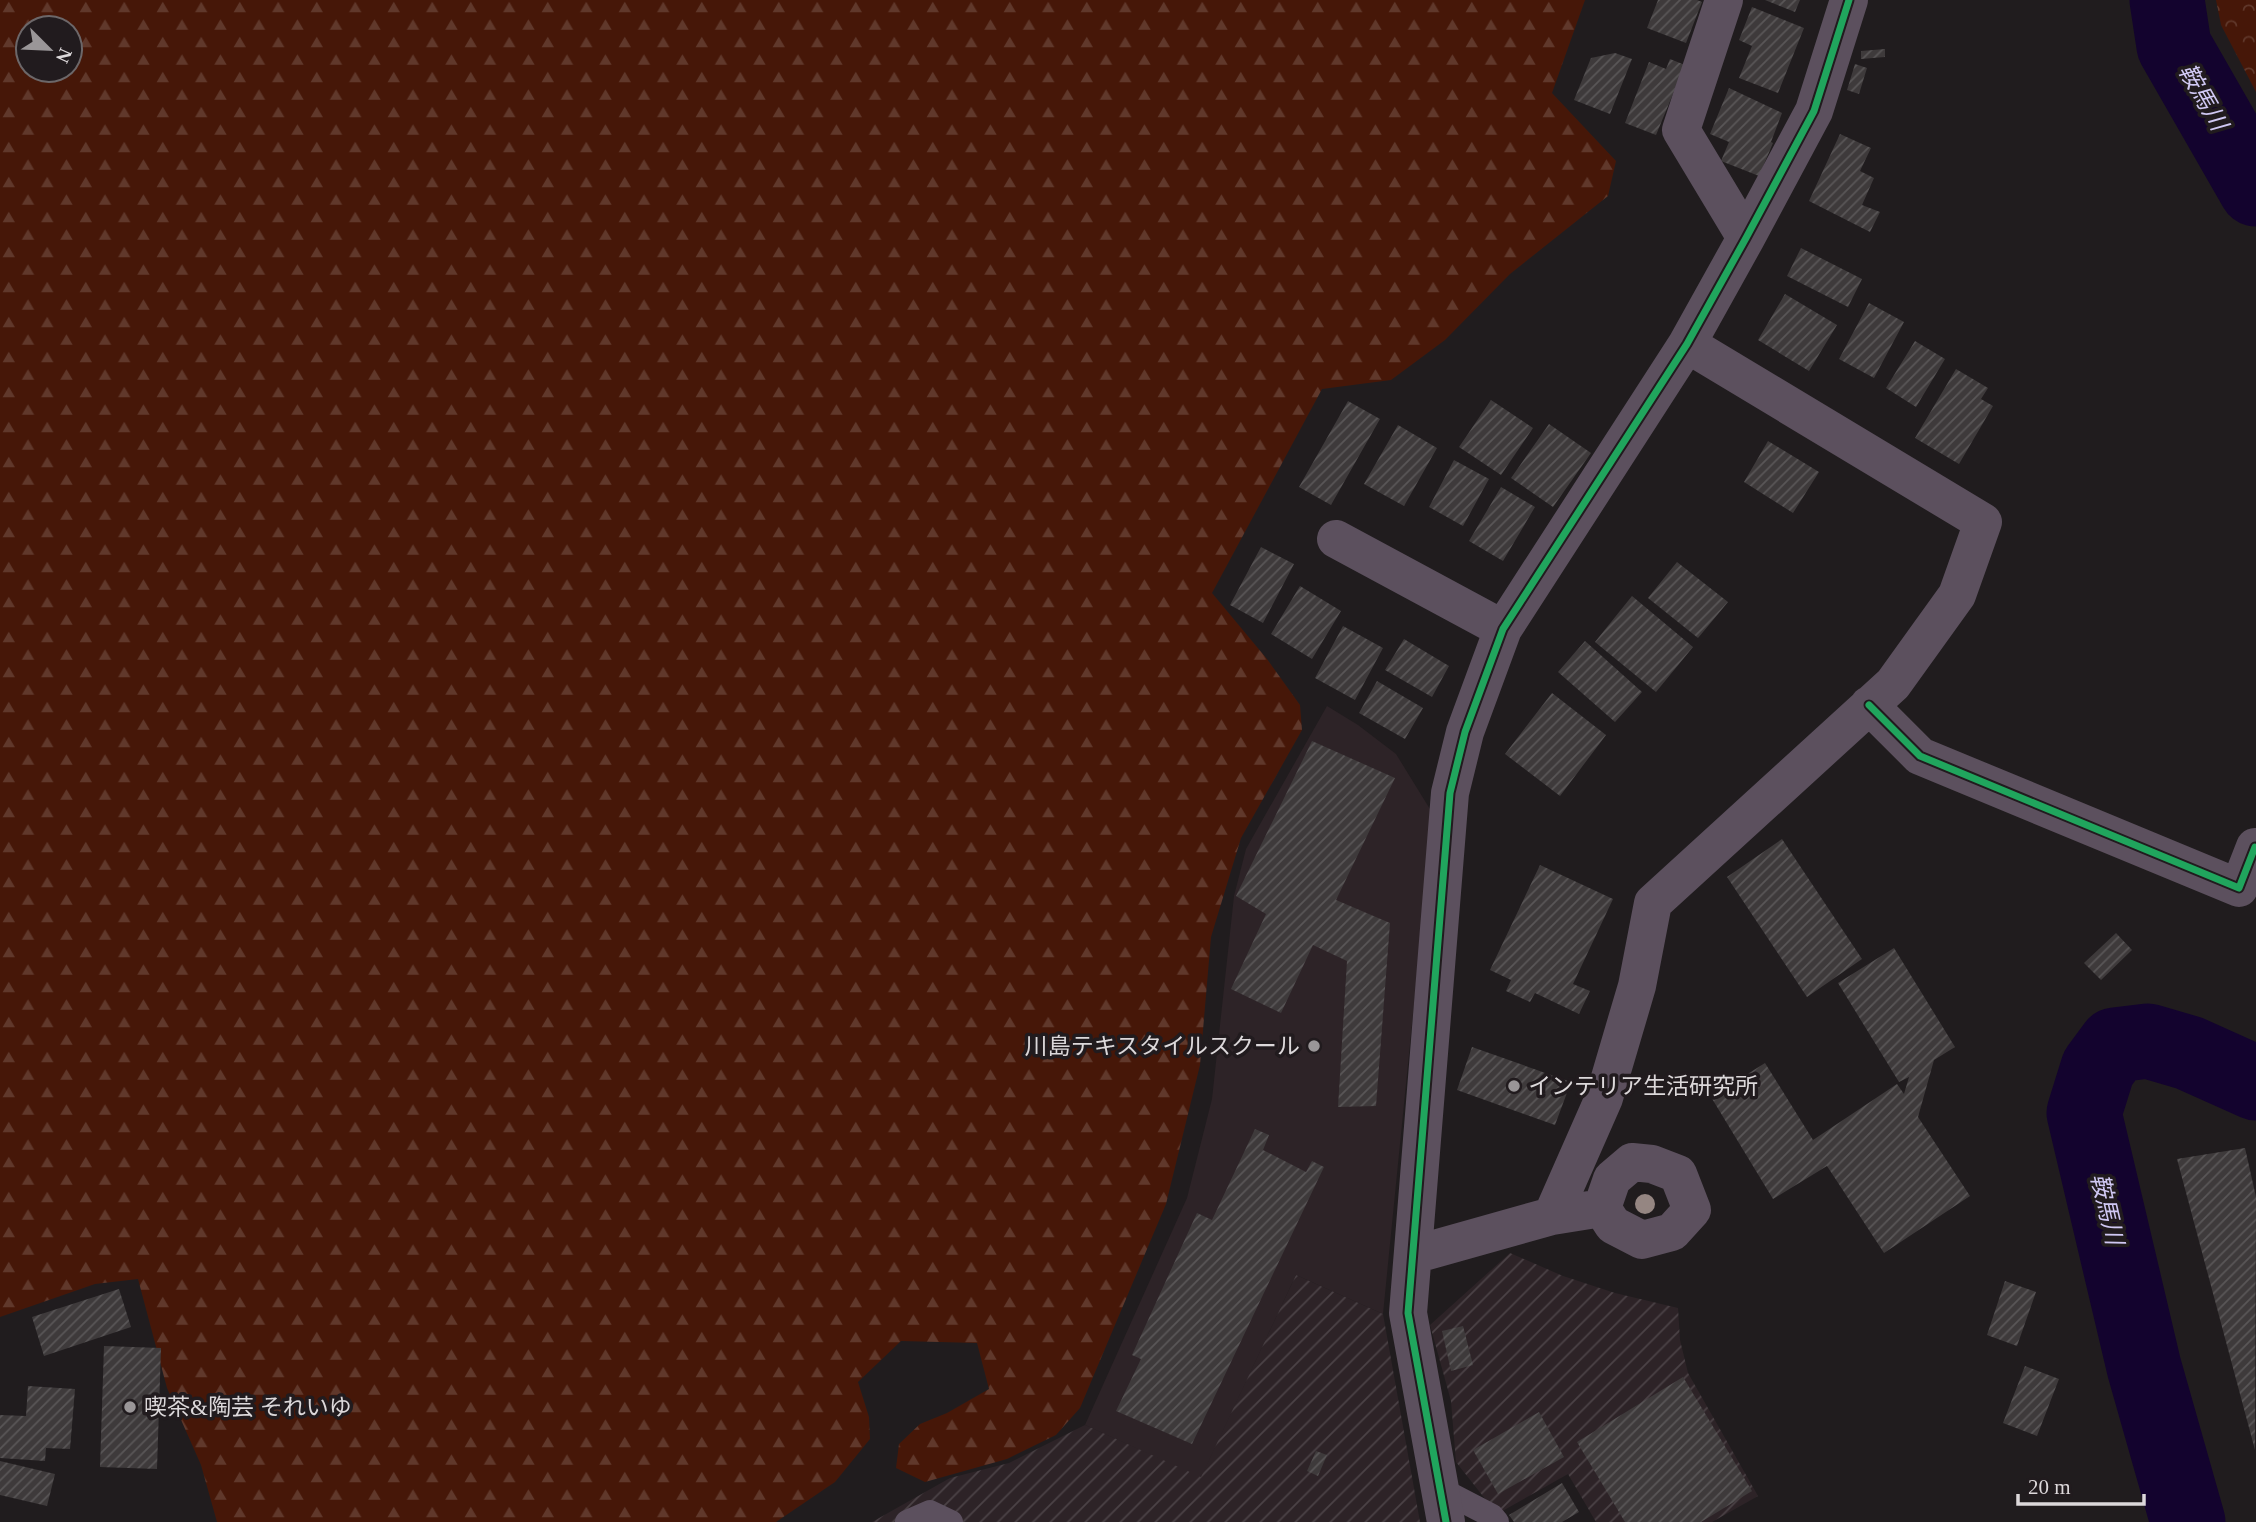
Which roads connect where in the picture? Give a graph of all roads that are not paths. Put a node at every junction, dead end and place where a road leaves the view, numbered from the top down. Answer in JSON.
{"nodes":[{"id":1,"x":1724,"y":0,"type":"edge"},
{"id":2,"x":1849,"y":0,"type":"edge"},
{"id":3,"x":1746,"y":238,"type":"junction"},
{"id":4,"x":1687,"y":344,"type":"junction"},
{"id":5,"x":1336,"y":539,"type":"dead end"},
{"id":6,"x":1503,"y":629,"type":"junction"},
{"id":7,"x":1869,"y":705,"type":"junction"},
{"id":8,"x":2255,"y":847,"type":"edge"},
{"id":9,"x":1601,"y":1208,"type":"dead end"},
{"id":10,"x":1552,"y":1216,"type":"junction"},
{"id":11,"x":1413,"y":1255,"type":"junction"},
{"id":12,"x":1443,"y":1506,"type":"edge"},
{"id":13,"x":907,"y":1522,"type":"edge"},
{"id":14,"x":951,"y":1522,"type":"edge"},
{"id":15,"x":1497,"y":1522,"type":"edge"}],
"edges":[{"from":1,"to":3,"type":"street"},
{"from":2,"to":3,"type":"street"},
{"from":3,"to":4,"type":"street"},
{"from":4,"to":6,"type":"street"},
{"from":4,"to":7,"type":"street"},
{"from":5,"to":6,"type":"street"},
{"from":6,"to":11,"type":"street"},
{"from":7,"to":8,"type":"street"},
{"from":7,"to":10,"type":"street"},
{"from":9,"to":10,"type":"street"},
{"from":10,"to":11,"type":"street"},
{"from":11,"to":12,"type":"street"},
{"from":12,"to":15,"type":"lane"},
{"from":13,"to":14,"type":"lane"}]}
